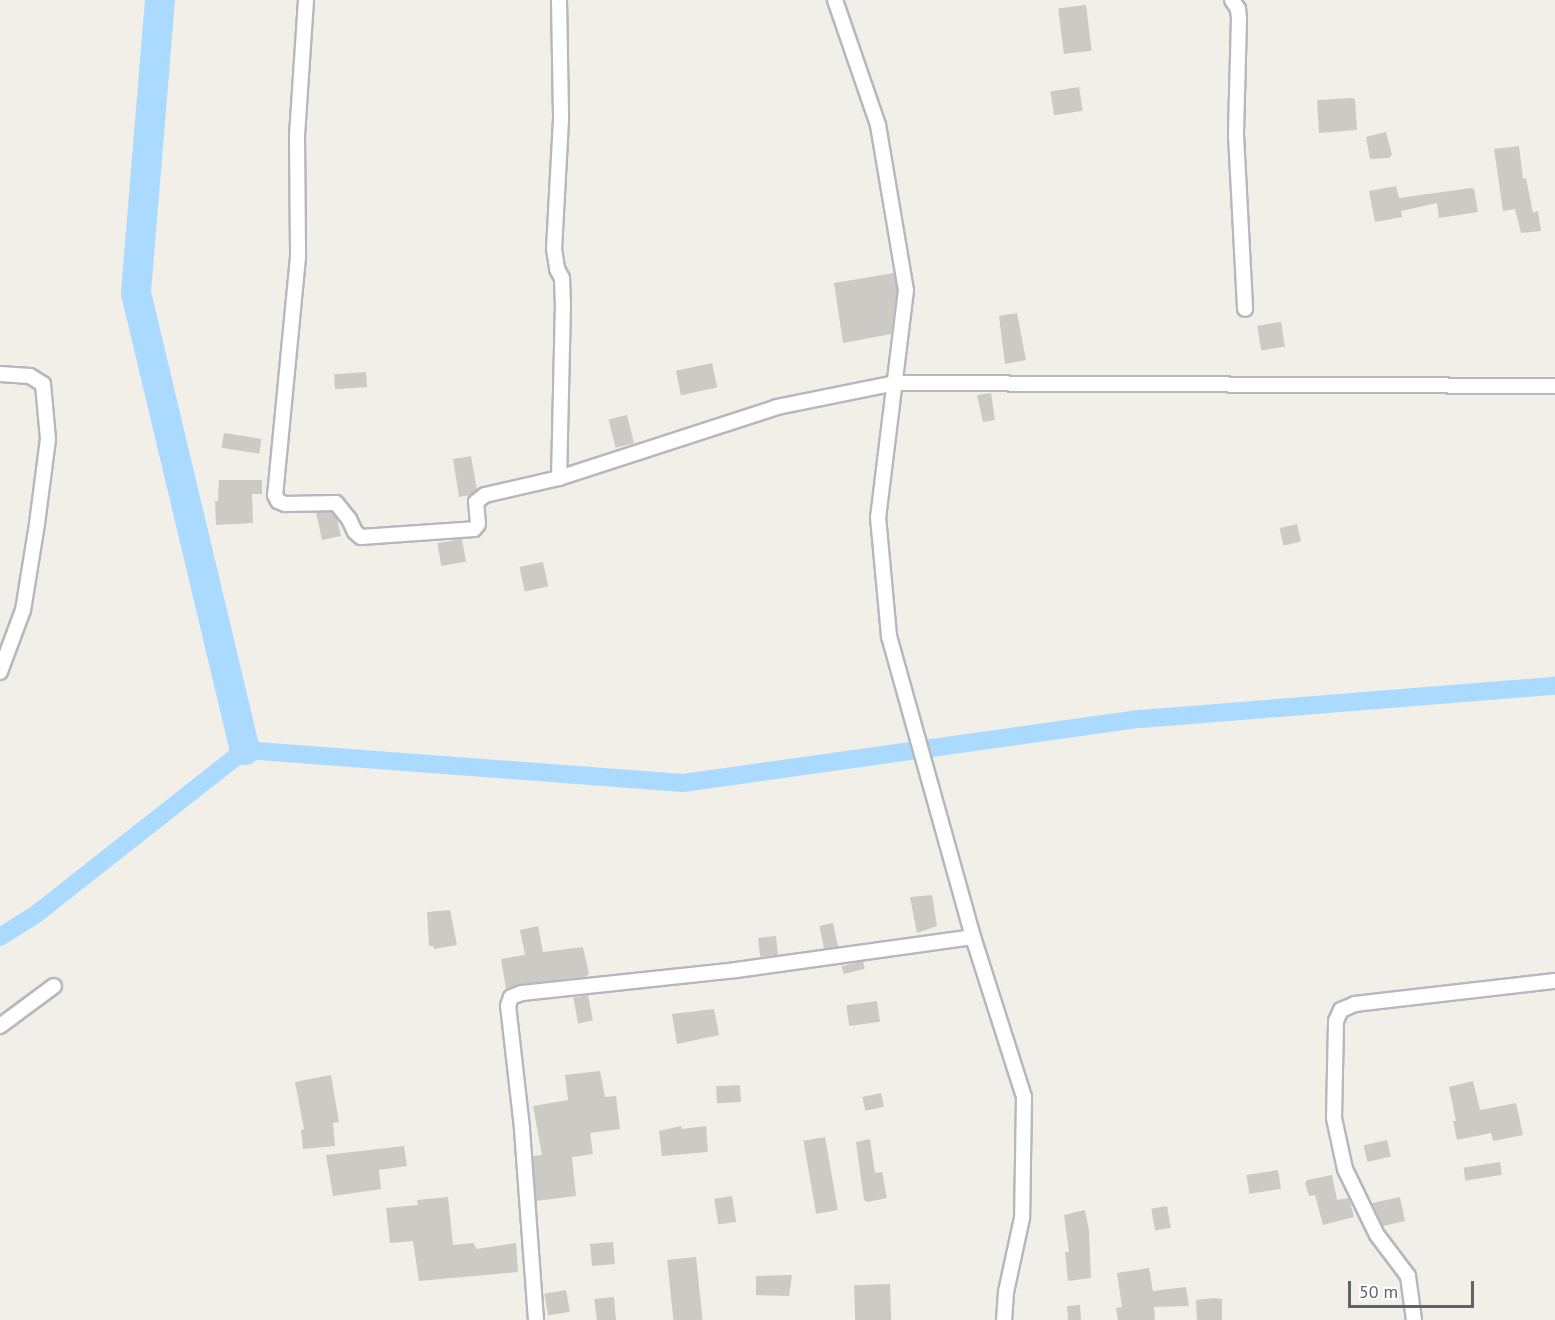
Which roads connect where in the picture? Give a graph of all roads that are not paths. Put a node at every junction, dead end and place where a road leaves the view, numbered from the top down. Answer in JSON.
{"nodes":[{"id":1,"x":306,"y":0,"type":"edge"},
{"id":2,"x":559,"y":0,"type":"edge"},
{"id":3,"x":835,"y":0,"type":"edge"},
{"id":4,"x":1232,"y":0,"type":"edge"},
{"id":5,"x":1245,"y":309,"type":"dead end"},
{"id":6,"x":0,"y":374,"type":"edge"},
{"id":7,"x":896,"y":383,"type":"junction"},
{"id":8,"x":1555,"y":386,"type":"edge"},
{"id":9,"x":559,"y":478,"type":"junction"},
{"id":10,"x":0,"y":672,"type":"edge"},
{"id":11,"x":973,"y":937,"type":"junction"},
{"id":12,"x":1555,"y":981,"type":"edge"},
{"id":13,"x":54,"y":986,"type":"dead end"},
{"id":14,"x":0,"y":1026,"type":"edge"},
{"id":15,"x":536,"y":1320,"type":"edge"},
{"id":16,"x":1004,"y":1320,"type":"edge"},
{"id":17,"x":1414,"y":1320,"type":"edge"}],
"edges":[{"from":1,"to":9,"type":"street"},
{"from":2,"to":9,"type":"street"},
{"from":3,"to":7,"type":"street"},
{"from":4,"to":5,"type":"street"},
{"from":6,"to":10,"type":"street"},
{"from":7,"to":8,"type":"street"},
{"from":7,"to":9,"type":"street"},
{"from":7,"to":11,"type":"street"},
{"from":11,"to":15,"type":"street"},
{"from":11,"to":16,"type":"street"},
{"from":12,"to":17,"type":"street"},
{"from":13,"to":14,"type":"street"}]}
